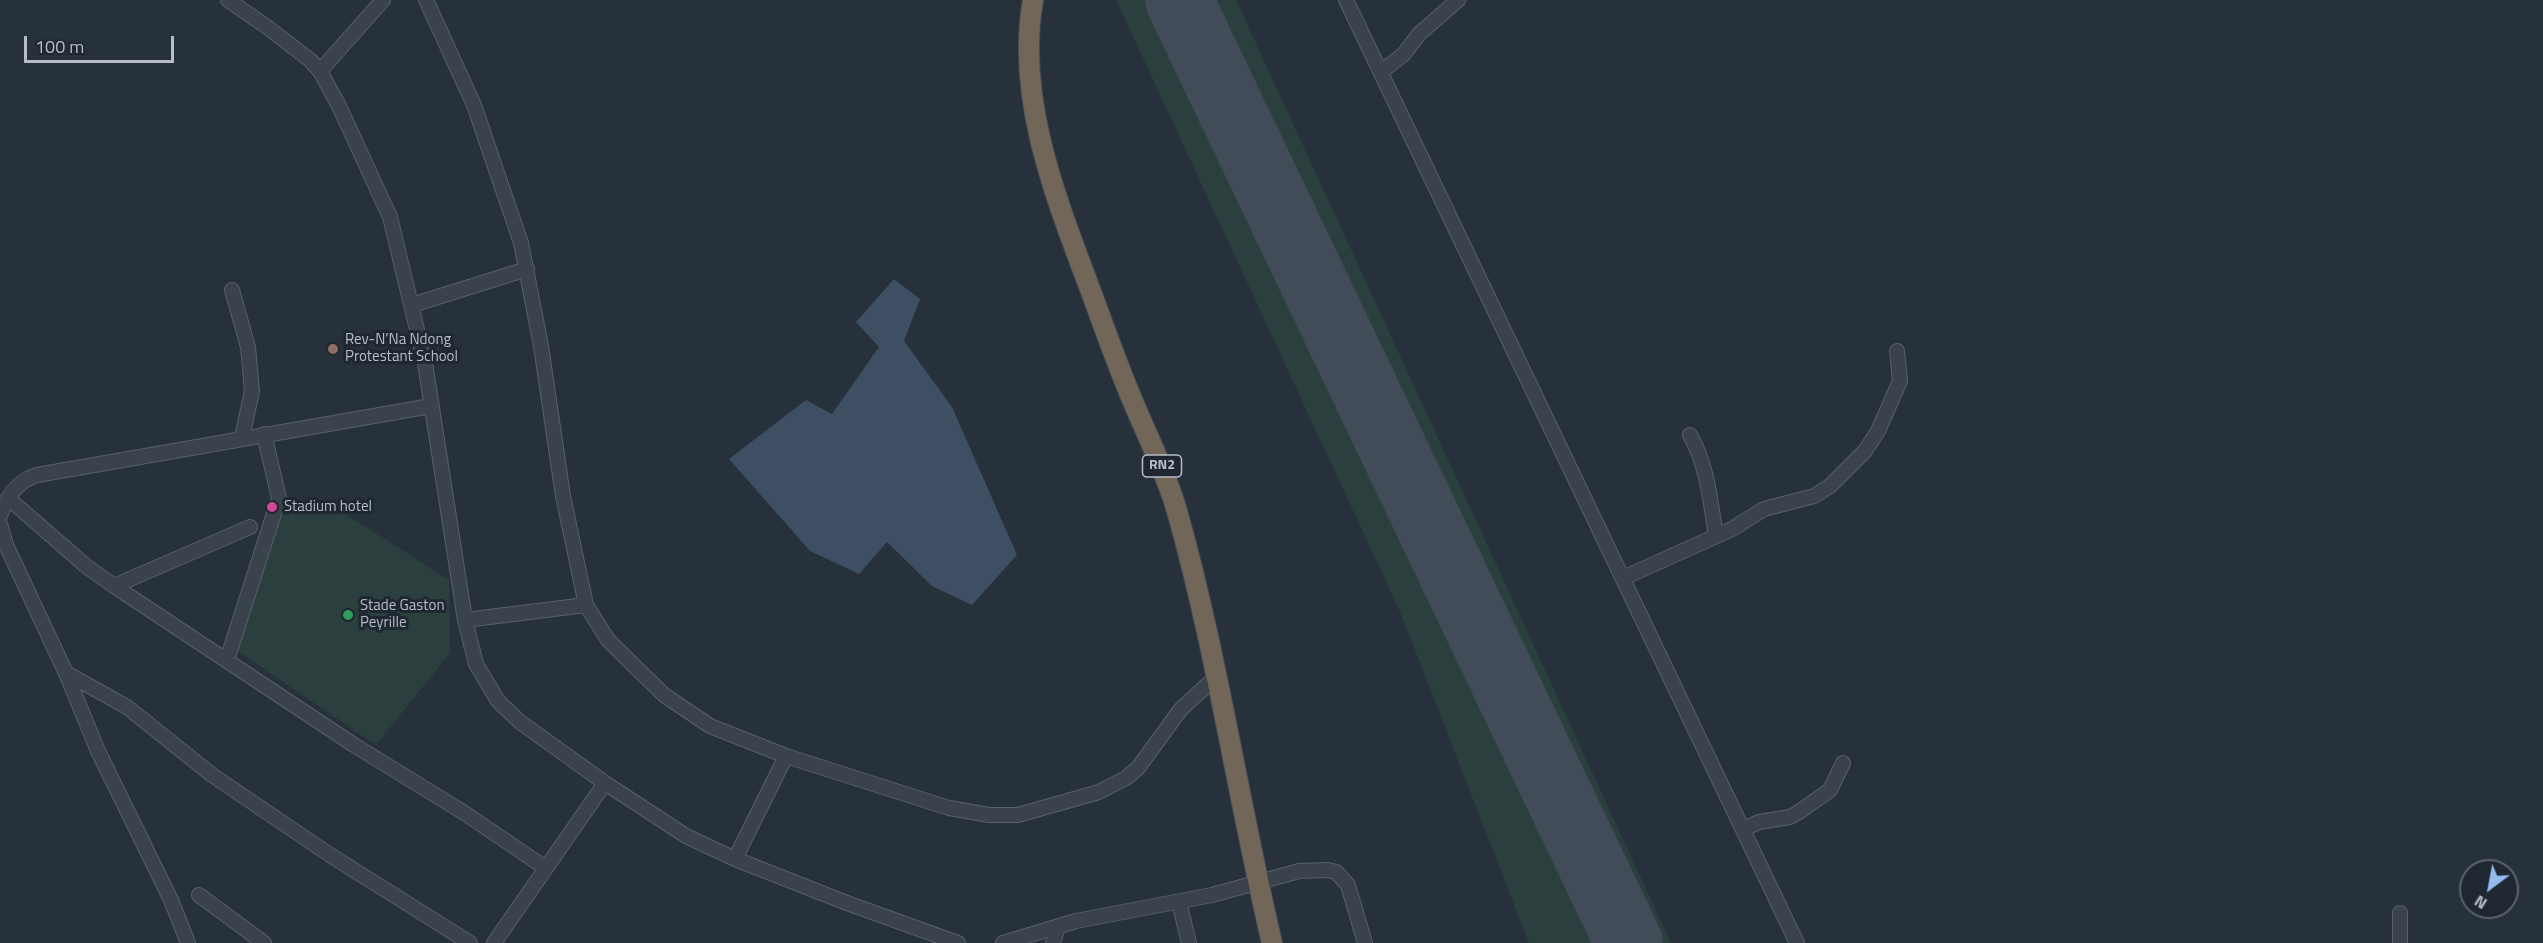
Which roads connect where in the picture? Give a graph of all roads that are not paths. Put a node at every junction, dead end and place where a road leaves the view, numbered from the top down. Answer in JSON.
{"nodes":[{"id":1,"x":228,"y":0,"type":"edge"},
{"id":2,"x":383,"y":0,"type":"edge"},
{"id":3,"x":426,"y":0,"type":"edge"},
{"id":4,"x":1033,"y":0,"type":"edge"},
{"id":5,"x":1346,"y":0,"type":"edge"},
{"id":6,"x":1458,"y":0,"type":"edge"},
{"id":7,"x":320,"y":71,"type":"junction"},
{"id":8,"x":1382,"y":71,"type":"junction"},
{"id":9,"x":527,"y":269,"type":"junction"},
{"id":10,"x":232,"y":291,"type":"dead end"},
{"id":11,"x":412,"y":305,"type":"junction"},
{"id":12,"x":1897,"y":351,"type":"dead end"},
{"id":13,"x":431,"y":406,"type":"junction"},
{"id":14,"x":264,"y":434,"type":"junction"},
{"id":15,"x":1689,"y":435,"type":"dead end"},
{"id":16,"x":242,"y":438,"type":"junction"},
{"id":17,"x":8,"y":498,"type":"junction"},
{"id":18,"x":0,"y":516,"type":"edge"},
{"id":19,"x":0,"y":524,"type":"edge"},
{"id":20,"x":250,"y":527,"type":"dead end"},
{"id":21,"x":1716,"y":536,"type":"junction"},
{"id":22,"x":1623,"y":578,"type":"junction"},
{"id":23,"x":114,"y":586,"type":"junction"},
{"id":24,"x":586,"y":605,"type":"junction"},
{"id":25,"x":465,"y":620,"type":"junction"},
{"id":26,"x":227,"y":660,"type":"junction"},
{"id":27,"x":66,"y":673,"type":"junction"},
{"id":28,"x":1216,"y":677,"type":"junction"},
{"id":29,"x":786,"y":756,"type":"junction"},
{"id":30,"x":1843,"y":763,"type":"dead end"},
{"id":31,"x":605,"y":783,"type":"junction"},
{"id":32,"x":1744,"y":829,"type":"junction"},
{"id":33,"x":735,"y":858,"type":"junction"},
{"id":34,"x":544,"y":867,"type":"junction"},
{"id":35,"x":1258,"y":884,"type":"junction"},
{"id":36,"x":199,"y":895,"type":"dead end"},
{"id":37,"x":1179,"y":902,"type":"junction"},
{"id":38,"x":2400,"y":913,"type":"dead end"},
{"id":39,"x":1058,"y":927,"type":"junction"},
{"id":40,"x":188,"y":943,"type":"edge"},
{"id":41,"x":264,"y":943,"type":"edge"},
{"id":42,"x":470,"y":943,"type":"edge"},
{"id":43,"x":494,"y":943,"type":"edge"},
{"id":44,"x":958,"y":943,"type":"edge"},
{"id":45,"x":1003,"y":943,"type":"edge"},
{"id":46,"x":1053,"y":943,"type":"edge"},
{"id":47,"x":1189,"y":943,"type":"edge"},
{"id":48,"x":1272,"y":943,"type":"edge"},
{"id":49,"x":1365,"y":943,"type":"edge"},
{"id":50,"x":1797,"y":943,"type":"edge"},
{"id":51,"x":2400,"y":943,"type":"edge"}],
"edges":[{"from":1,"to":7,"type":"street"},
{"from":2,"to":7,"type":"street"},
{"from":3,"to":9,"type":"street"},
{"from":4,"to":28,"type":"highway","number":"RN2"},
{"from":5,"to":8,"type":"street"},
{"from":6,"to":8,"type":"street"},
{"from":7,"to":11,"type":"street"},
{"from":8,"to":22,"type":"street"},
{"from":9,"to":11,"type":"street"},
{"from":9,"to":24,"type":"street"},
{"from":10,"to":16,"type":"street"},
{"from":11,"to":13,"type":"street"},
{"from":12,"to":21,"type":"street"},
{"from":13,"to":14,"type":"street"},
{"from":13,"to":25,"type":"street"},
{"from":14,"to":16,"type":"street"},
{"from":14,"to":26,"type":"street"},
{"from":15,"to":21,"type":"street"},
{"from":16,"to":17,"type":"street"},
{"from":17,"to":18,"type":"street"},
{"from":17,"to":23,"type":"street"},
{"from":19,"to":27,"type":"street"},
{"from":20,"to":23,"type":"street"},
{"from":21,"to":22,"type":"street"},
{"from":22,"to":32,"type":"street"},
{"from":23,"to":26,"type":"street"},
{"from":24,"to":25,"type":"street"},
{"from":24,"to":29,"type":"street"},
{"from":25,"to":31,"type":"street"},
{"from":26,"to":34,"type":"street"},
{"from":27,"to":40,"type":"street"},
{"from":27,"to":42,"type":"street"},
{"from":28,"to":29,"type":"street"},
{"from":28,"to":35,"type":"highway","number":"RN2"},
{"from":29,"to":33,"type":"street"},
{"from":30,"to":32,"type":"street"},
{"from":31,"to":33,"type":"street"},
{"from":31,"to":34,"type":"street"},
{"from":32,"to":50,"type":"street"},
{"from":33,"to":44,"type":"street"},
{"from":34,"to":43,"type":"street"},
{"from":35,"to":37,"type":"street"},
{"from":35,"to":48,"type":"highway","number":"RN2"},
{"from":35,"to":49,"type":"street"},
{"from":36,"to":41,"type":"street"},
{"from":37,"to":39,"type":"street"},
{"from":37,"to":47,"type":"street"},
{"from":38,"to":51,"type":"street"},
{"from":39,"to":45,"type":"street"},
{"from":39,"to":46,"type":"street"}]}
